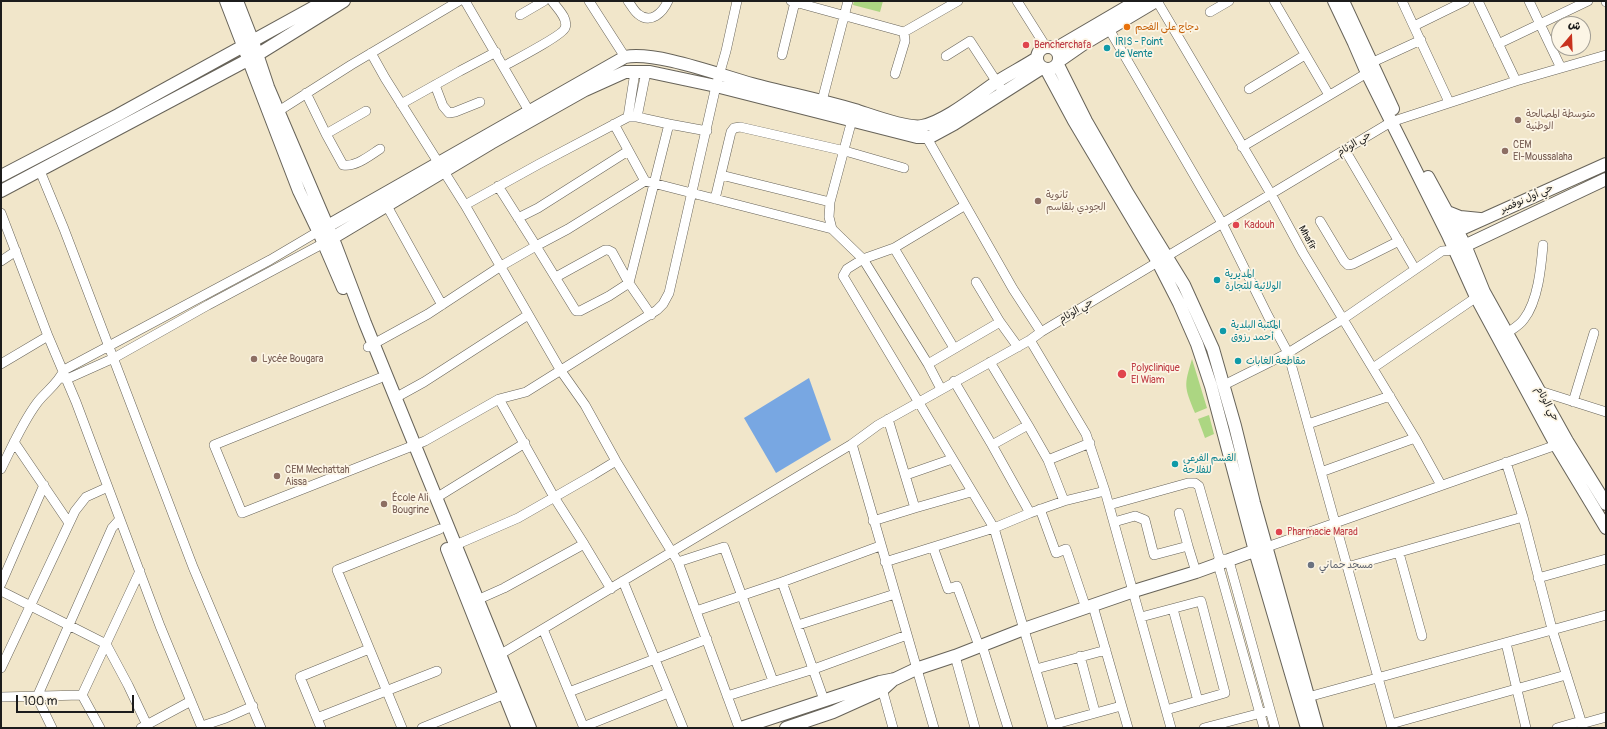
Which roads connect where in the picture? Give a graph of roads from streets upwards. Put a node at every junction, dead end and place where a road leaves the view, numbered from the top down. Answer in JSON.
{"nodes":[{"id":1,"x":226,"y":1,"type":"edge"},
{"id":2,"x":237,"y":1,"type":"edge"},
{"id":3,"x":325,"y":1,"type":"edge"},
{"id":4,"x":344,"y":1,"type":"edge"},
{"id":5,"x":459,"y":1,"type":"edge"},
{"id":6,"x":465,"y":1,"type":"edge"},
{"id":7,"x":544,"y":1,"type":"edge"},
{"id":8,"x":552,"y":1,"type":"edge"},
{"id":9,"x":589,"y":1,"type":"edge"},
{"id":10,"x":628,"y":1,"type":"edge"},
{"id":11,"x":668,"y":1,"type":"edge"},
{"id":12,"x":737,"y":1,"type":"edge"},
{"id":13,"x":848,"y":1,"type":"edge"},
{"id":14,"x":958,"y":1,"type":"edge"},
{"id":15,"x":1017,"y":1,"type":"edge"},
{"id":16,"x":1138,"y":1,"type":"edge"},
{"id":17,"x":1156,"y":1,"type":"edge"},
{"id":18,"x":1229,"y":1,"type":"edge"},
{"id":19,"x":1274,"y":1,"type":"edge"},
{"id":20,"x":1402,"y":1,"type":"edge"},
{"id":21,"x":1465,"y":1,"type":"edge"},
{"id":22,"x":1478,"y":1,"type":"edge"},
{"id":23,"x":1529,"y":1,"type":"edge"},
{"id":24,"x":1588,"y":1,"type":"edge"},
{"id":25,"x":793,"y":2,"type":"edge"},
{"id":26,"x":1342,"y":3,"type":"edge"},
{"id":27,"x":1210,"y":12,"type":"dead end"},
{"id":28,"x":520,"y":15,"type":"dead end"},
{"id":29,"x":844,"y":16,"type":"junction"},
{"id":30,"x":1540,"y":23,"type":"junction"},
{"id":31,"x":1414,"y":26,"type":"junction"},
{"id":32,"x":1109,"y":29,"type":"junction"},
{"id":33,"x":904,"y":32,"type":"junction"},
{"id":34,"x":1421,"y":40,"type":"junction"},
{"id":35,"x":248,"y":44,"type":"junction"},
{"id":36,"x":1498,"y":44,"type":"junction"},
{"id":37,"x":1050,"y":48,"type":"junction"},
{"id":38,"x":496,"y":52,"type":"junction"},
{"id":39,"x":371,"y":54,"type":"junction"},
{"id":40,"x":782,"y":55,"type":"dead end"},
{"id":41,"x":1305,"y":55,"type":"junction"},
{"id":42,"x":1606,"y":55,"type":"edge"},
{"id":43,"x":946,"y":56,"type":"dead end"},
{"id":44,"x":253,"y":58,"type":"junction"},
{"id":45,"x":625,"y":58,"type":"junction"},
{"id":46,"x":1372,"y":62,"type":"junction"},
{"id":47,"x":1059,"y":63,"type":"junction"},
{"id":48,"x":1042,"y":65,"type":"junction"},
{"id":49,"x":504,"y":66,"type":"junction"},
{"id":50,"x":1561,"y":68,"type":"junction"},
{"id":51,"x":640,"y":72,"type":"junction"},
{"id":52,"x":1367,"y":73,"type":"junction"},
{"id":53,"x":895,"y":74,"type":"dead end"},
{"id":54,"x":718,"y":80,"type":"junction"},
{"id":55,"x":1516,"y":81,"type":"junction"},
{"id":56,"x":996,"y":83,"type":"junction"},
{"id":57,"x":435,"y":85,"type":"junction"},
{"id":58,"x":1249,"y":89,"type":"dead end"},
{"id":59,"x":306,"y":93,"type":"junction"},
{"id":60,"x":1004,"y":93,"type":"junction"},
{"id":61,"x":1330,"y":96,"type":"junction"},
{"id":62,"x":822,"y":101,"type":"junction"},
{"id":63,"x":480,"y":102,"type":"dead end"},
{"id":64,"x":1449,"y":102,"type":"junction"},
{"id":65,"x":401,"y":104,"type":"junction"},
{"id":66,"x":366,"y":111,"type":"dead end"},
{"id":67,"x":529,"y":111,"type":"junction"},
{"id":68,"x":275,"y":114,"type":"junction"},
{"id":69,"x":853,"y":116,"type":"junction"},
{"id":70,"x":632,"y":117,"type":"junction"},
{"id":71,"x":1394,"y":120,"type":"junction"},
{"id":72,"x":614,"y":124,"type":"junction"},
{"id":73,"x":669,"y":124,"type":"junction"},
{"id":74,"x":707,"y":131,"type":"junction"},
{"id":75,"x":326,"y":134,"type":"junction"},
{"id":76,"x":927,"y":138,"type":"junction"},
{"id":77,"x":1242,"y":147,"type":"junction"},
{"id":78,"x":380,"y":149,"type":"dead end"},
{"id":79,"x":1345,"y":150,"type":"junction"},
{"id":80,"x":628,"y":151,"type":"junction"},
{"id":81,"x":844,"y":151,"type":"junction"},
{"id":82,"x":1606,"y":164,"type":"edge"},
{"id":83,"x":441,"y":167,"type":"junction"},
{"id":84,"x":904,"y":168,"type":"dead end"},
{"id":85,"x":40,"y":171,"type":"junction"},
{"id":86,"x":721,"y":175,"type":"junction"},
{"id":87,"x":1,"y":176,"type":"edge"},
{"id":88,"x":1606,"y":179,"type":"edge"},
{"id":89,"x":650,"y":182,"type":"junction"},
{"id":90,"x":498,"y":186,"type":"junction"},
{"id":91,"x":1,"y":191,"type":"edge"},
{"id":92,"x":693,"y":194,"type":"junction"},
{"id":93,"x":1271,"y":194,"type":"junction"},
{"id":94,"x":715,"y":199,"type":"junction"},
{"id":95,"x":830,"y":202,"type":"junction"},
{"id":96,"x":465,"y":205,"type":"junction"},
{"id":97,"x":387,"y":206,"type":"junction"},
{"id":98,"x":964,"y":206,"type":"junction"},
{"id":99,"x":1445,"y":210,"type":"junction"},
{"id":100,"x":1,"y":214,"type":"edge"},
{"id":101,"x":518,"y":218,"type":"junction"},
{"id":102,"x":1484,"y":219,"type":"junction"},
{"id":103,"x":1320,"y":221,"type":"dead end"},
{"id":104,"x":1222,"y":223,"type":"junction"},
{"id":105,"x":832,"y":229,"type":"junction"},
{"id":106,"x":1452,"y":233,"type":"junction"},
{"id":107,"x":326,"y":235,"type":"junction"},
{"id":108,"x":1399,"y":241,"type":"junction"},
{"id":109,"x":1543,"y":245,"type":"dead end"},
{"id":110,"x":536,"y":246,"type":"junction"},
{"id":111,"x":894,"y":248,"type":"junction"},
{"id":112,"x":1460,"y":248,"type":"junction"},
{"id":113,"x":16,"y":251,"type":"junction"},
{"id":114,"x":1442,"y":251,"type":"junction"},
{"id":115,"x":863,"y":259,"type":"junction"},
{"id":116,"x":1162,"y":259,"type":"junction"},
{"id":117,"x":1,"y":261,"type":"edge"},
{"id":118,"x":501,"y":266,"type":"junction"},
{"id":119,"x":1415,"y":269,"type":"junction"},
{"id":120,"x":556,"y":278,"type":"junction"},
{"id":121,"x":976,"y":282,"type":"dead end"},
{"id":122,"x":629,"y":283,"type":"junction"},
{"id":123,"x":1480,"y":295,"type":"junction"},
{"id":124,"x":442,"y":306,"type":"junction"},
{"id":125,"x":528,"y":315,"type":"junction"},
{"id":126,"x":651,"y":315,"type":"junction"},
{"id":127,"x":1343,"y":319,"type":"junction"},
{"id":128,"x":1000,"y":322,"type":"junction"},
{"id":129,"x":1041,"y":332,"type":"junction"},
{"id":130,"x":1507,"y":333,"type":"junction"},
{"id":131,"x":1594,"y":333,"type":"dead end"},
{"id":132,"x":48,"y":336,"type":"junction"},
{"id":133,"x":1030,"y":340,"type":"junction"},
{"id":134,"x":371,"y":346,"type":"junction"},
{"id":135,"x":108,"y":347,"type":"junction"},
{"id":136,"x":1018,"y":347,"type":"junction"},
{"id":137,"x":954,"y":348,"type":"junction"},
{"id":138,"x":1288,"y":353,"type":"junction"},
{"id":139,"x":114,"y":358,"type":"junction"},
{"id":140,"x":990,"y":362,"type":"junction"},
{"id":141,"x":1,"y":364,"type":"edge"},
{"id":142,"x":928,"y":364,"type":"junction"},
{"id":143,"x":1373,"y":368,"type":"junction"},
{"id":144,"x":561,"y":371,"type":"junction"},
{"id":145,"x":64,"y":375,"type":"junction"},
{"id":146,"x":380,"y":378,"type":"junction"},
{"id":147,"x":954,"y":382,"type":"junction"},
{"id":148,"x":1224,"y":385,"type":"junction"},
{"id":149,"x":941,"y":389,"type":"junction"},
{"id":150,"x":1540,"y":391,"type":"junction"},
{"id":151,"x":1390,"y":396,"type":"junction"},
{"id":152,"x":395,"y":398,"type":"junction"},
{"id":153,"x":499,"y":399,"type":"junction"},
{"id":154,"x":919,"y":401,"type":"junction"},
{"id":155,"x":1573,"y":402,"type":"junction"},
{"id":156,"x":1606,"y":412,"type":"edge"},
{"id":157,"x":888,"y":419,"type":"junction"},
{"id":158,"x":1308,"y":424,"type":"junction"},
{"id":159,"x":1028,"y":425,"type":"junction"},
{"id":160,"x":1415,"y":438,"type":"junction"},
{"id":161,"x":14,"y":442,"type":"junction"},
{"id":162,"x":525,"y":443,"type":"junction"},
{"id":163,"x":1090,"y":443,"type":"junction"},
{"id":164,"x":1561,"y":443,"type":"junction"},
{"id":165,"x":852,"y":444,"type":"junction"},
{"id":166,"x":992,"y":445,"type":"junction"},
{"id":167,"x":411,"y":446,"type":"junction"},
{"id":168,"x":952,"y":459,"type":"junction"},
{"id":169,"x":1048,"y":460,"type":"junction"},
{"id":170,"x":616,"y":461,"type":"junction"},
{"id":171,"x":1506,"y":462,"type":"junction"},
{"id":172,"x":1,"y":469,"type":"edge"},
{"id":173,"x":1321,"y":472,"type":"junction"},
{"id":174,"x":906,"y":475,"type":"junction"},
{"id":175,"x":1441,"y":484,"type":"junction"},
{"id":176,"x":44,"y":485,"type":"junction"},
{"id":177,"x":108,"y":487,"type":"junction"},
{"id":178,"x":1105,"y":491,"type":"junction"},
{"id":179,"x":971,"y":492,"type":"junction"},
{"id":180,"x":554,"y":497,"type":"junction"},
{"id":181,"x":436,"y":498,"type":"junction"},
{"id":182,"x":1064,"y":501,"type":"junction"},
{"id":183,"x":1606,"y":504,"type":"edge"},
{"id":184,"x":1109,"y":505,"type":"junction"},
{"id":185,"x":915,"y":508,"type":"junction"},
{"id":186,"x":1040,"y":509,"type":"junction"},
{"id":187,"x":1030,"y":513,"type":"junction"},
{"id":188,"x":1179,"y":513,"type":"dead end"},
{"id":189,"x":1523,"y":517,"type":"junction"},
{"id":190,"x":120,"y":519,"type":"junction"},
{"id":191,"x":873,"y":521,"type":"junction"},
{"id":192,"x":1114,"y":522,"type":"junction"},
{"id":193,"x":1335,"y":522,"type":"junction"},
{"id":194,"x":69,"y":523,"type":"junction"},
{"id":195,"x":994,"y":528,"type":"junction"},
{"id":196,"x":1606,"y":528,"type":"edge"},
{"id":197,"x":440,"y":529,"type":"junction"},
{"id":198,"x":584,"y":544,"type":"junction"},
{"id":199,"x":880,"y":546,"type":"junction"},
{"id":200,"x":1188,"y":546,"type":"junction"},
{"id":201,"x":451,"y":547,"type":"junction"},
{"id":202,"x":933,"y":547,"type":"junction"},
{"id":203,"x":1261,"y":549,"type":"junction"},
{"id":204,"x":673,"y":552,"type":"junction"},
{"id":205,"x":1399,"y":553,"type":"junction"},
{"id":206,"x":1606,"y":559,"type":"edge"},
{"id":207,"x":1222,"y":561,"type":"junction"},
{"id":208,"x":678,"y":562,"type":"junction"},
{"id":209,"x":885,"y":562,"type":"junction"},
{"id":210,"x":1347,"y":567,"type":"junction"},
{"id":211,"x":140,"y":571,"type":"junction"},
{"id":212,"x":1196,"y":572,"type":"junction"},
{"id":213,"x":1538,"y":578,"type":"junction"},
{"id":214,"x":623,"y":581,"type":"junction"},
{"id":215,"x":782,"y":582,"type":"junction"},
{"id":216,"x":1,"y":584,"type":"edge"},
{"id":217,"x":611,"y":589,"type":"junction"},
{"id":218,"x":1,"y":591,"type":"edge"},
{"id":219,"x":1134,"y":591,"type":"junction"},
{"id":220,"x":895,"y":594,"type":"junction"},
{"id":221,"x":742,"y":596,"type":"junction"},
{"id":222,"x":477,"y":600,"type":"junction"},
{"id":223,"x":31,"y":606,"type":"junction"},
{"id":224,"x":1090,"y":607,"type":"junction"},
{"id":225,"x":1173,"y":609,"type":"junction"},
{"id":226,"x":696,"y":611,"type":"junction"},
{"id":227,"x":1141,"y":617,"type":"junction"},
{"id":228,"x":1605,"y":618,"type":"edge"},
{"id":229,"x":69,"y":625,"type":"junction"},
{"id":230,"x":798,"y":625,"type":"junction"},
{"id":231,"x":543,"y":629,"type":"junction"},
{"id":232,"x":1024,"y":629,"type":"junction"},
{"id":233,"x":1552,"y":629,"type":"junction"},
{"id":234,"x":907,"y":635,"type":"junction"},
{"id":235,"x":1422,"y":636,"type":"dead end"},
{"id":236,"x":707,"y":639,"type":"junction"},
{"id":237,"x":1506,"y":643,"type":"junction"},
{"id":238,"x":106,"y":644,"type":"junction"},
{"id":239,"x":981,"y":645,"type":"junction"},
{"id":240,"x":369,"y":649,"type":"junction"},
{"id":241,"x":1106,"y":650,"type":"junction"},
{"id":242,"x":955,"y":656,"type":"junction"},
{"id":243,"x":1080,"y":656,"type":"junction"},
{"id":244,"x":495,"y":658,"type":"junction"},
{"id":245,"x":655,"y":658,"type":"junction"},
{"id":246,"x":1,"y":668,"type":"edge"},
{"id":247,"x":814,"y":669,"type":"junction"},
{"id":248,"x":916,"y":669,"type":"junction"},
{"id":249,"x":1036,"y":669,"type":"junction"},
{"id":250,"x":437,"y":670,"type":"dead end"},
{"id":251,"x":1566,"y":675,"type":"junction"},
{"id":252,"x":1379,"y":678,"type":"junction"},
{"id":253,"x":774,"y":681,"type":"junction"},
{"id":254,"x":881,"y":686,"type":"junction"},
{"id":255,"x":1517,"y":688,"type":"junction"},
{"id":256,"x":386,"y":691,"type":"junction"},
{"id":257,"x":569,"y":692,"type":"junction"},
{"id":258,"x":668,"y":693,"type":"junction"},
{"id":259,"x":505,"y":694,"type":"junction"},
{"id":260,"x":82,"y":695,"type":"junction"},
{"id":261,"x":728,"y":696,"type":"junction"},
{"id":262,"x":1,"y":697,"type":"edge"},
{"id":263,"x":37,"y":697,"type":"junction"},
{"id":264,"x":1308,"y":697,"type":"junction"},
{"id":265,"x":824,"y":700,"type":"junction"},
{"id":266,"x":1198,"y":701,"type":"junction"},
{"id":267,"x":192,"y":702,"type":"junction"},
{"id":268,"x":253,"y":706,"type":"junction"},
{"id":269,"x":1121,"y":706,"type":"junction"},
{"id":270,"x":1166,"y":710,"type":"junction"},
{"id":271,"x":1270,"y":711,"type":"junction"},
{"id":272,"x":1095,"y":712,"type":"junction"},
{"id":273,"x":1259,"y":713,"type":"junction"},
{"id":274,"x":1606,"y":717,"type":"edge"},
{"id":275,"x":316,"y":718,"type":"junction"},
{"id":276,"x":1581,"y":724,"type":"edge"},
{"id":277,"x":144,"y":726,"type":"edge"},
{"id":278,"x":1392,"y":726,"type":"edge"},
{"id":279,"x":202,"y":727,"type":"edge"},
{"id":280,"x":790,"y":727,"type":"edge"},
{"id":281,"x":1053,"y":727,"type":"edge"},
{"id":282,"x":52,"y":728,"type":"edge"},
{"id":283,"x":100,"y":728,"type":"edge"},
{"id":284,"x":261,"y":728,"type":"edge"},
{"id":285,"x":320,"y":728,"type":"edge"},
{"id":286,"x":402,"y":728,"type":"edge"},
{"id":287,"x":422,"y":728,"type":"edge"},
{"id":288,"x":518,"y":728,"type":"edge"},
{"id":289,"x":530,"y":728,"type":"edge"},
{"id":290,"x":584,"y":728,"type":"edge"},
{"id":291,"x":683,"y":728,"type":"edge"},
{"id":292,"x":740,"y":728,"type":"edge"},
{"id":293,"x":893,"y":728,"type":"edge"},
{"id":294,"x":934,"y":728,"type":"edge"},
{"id":295,"x":975,"y":728,"type":"edge"},
{"id":296,"x":1008,"y":728,"type":"edge"},
{"id":297,"x":1128,"y":728,"type":"edge"},
{"id":298,"x":1171,"y":728,"type":"edge"},
{"id":299,"x":1204,"y":728,"type":"edge"},
{"id":300,"x":1264,"y":728,"type":"edge"},
{"id":301,"x":1275,"y":728,"type":"edge"},
{"id":302,"x":1307,"y":728,"type":"edge"},
{"id":303,"x":1317,"y":728,"type":"edge"},
{"id":304,"x":1526,"y":728,"type":"edge"},
{"id":305,"x":1557,"y":728,"type":"edge"}],
"edges":[{"from":1,"to":35,"type":"street"},
{"from":2,"to":35,"type":"street"},
{"from":3,"to":35,"type":"street"},
{"from":4,"to":44,"type":"street"},
{"from":5,"to":39,"type":"street"},
{"from":6,"to":38,"type":"street"},
{"from":7,"to":28,"type":"street"},
{"from":8,"to":49,"type":"street"},
{"from":9,"to":45,"type":"street"},
{"from":10,"to":11,"type":"street"},
{"from":12,"to":54,"type":"street"},
{"from":13,"to":29,"type":"street"},
{"from":14,"to":33,"type":"street"},
{"from":15,"to":37,"type":"street"},
{"from":16,"to":37,"type":"street"},
{"from":17,"to":32,"type":"street"},
{"from":17,"to":77,"type":"street","name":"Mhafir"},
{"from":18,"to":27,"type":"street"},
{"from":19,"to":41,"type":"street"},
{"from":20,"to":31,"type":"street"},
{"from":21,"to":31,"type":"street"},
{"from":22,"to":36,"type":"street"},
{"from":23,"to":30,"type":"street"},
{"from":24,"to":30,"type":"street"},
{"from":25,"to":29,"type":"street"},
{"from":25,"to":40,"type":"street"},
{"from":26,"to":46,"type":"street","name":"حي الوئام"},
{"from":26,"to":52,"type":"street","name":"حي الوئام"},
{"from":29,"to":33,"type":"street"},
{"from":29,"to":62,"type":"street"},
{"from":30,"to":36,"type":"street"},
{"from":30,"to":50,"type":"street"},
{"from":31,"to":34,"type":"street"},
{"from":32,"to":47,"type":"street"},
{"from":32,"to":104,"type":"street"},
{"from":33,"to":53,"type":"street"},
{"from":34,"to":46,"type":"street"},
{"from":34,"to":64,"type":"street"},
{"from":35,"to":44,"type":"street"},
{"from":35,"to":87,"type":"street"},
{"from":36,"to":55,"type":"street"},
{"from":37,"to":47,"type":"street"},
{"from":37,"to":48,"type":"street"},
{"from":38,"to":49,"type":"street"},
{"from":38,"to":57,"type":"street"},
{"from":39,"to":59,"type":"street"},
{"from":39,"to":65,"type":"street"},
{"from":41,"to":58,"type":"street"},
{"from":41,"to":61,"type":"street"},
{"from":42,"to":50,"type":"street"},
{"from":43,"to":56,"type":"street"},
{"from":44,"to":68,"type":"street"},
{"from":44,"to":85,"type":"street"},
{"from":45,"to":54,"type":"street"},
{"from":45,"to":67,"type":"street"},
{"from":46,"to":71,"type":"street","name":"حي الوئام"},
{"from":47,"to":48,"type":"street"},
{"from":47,"to":116,"type":"street"},
{"from":48,"to":56,"type":"street"},
{"from":48,"to":60,"type":"street"},
{"from":48,"to":116,"type":"street"},
{"from":49,"to":67,"type":"street"},
{"from":50,"to":55,"type":"street"},
{"from":51,"to":54,"type":"street"},
{"from":51,"to":70,"type":"street"},
{"from":51,"to":83,"type":"street"},
{"from":52,"to":61,"type":"street"},
{"from":52,"to":71,"type":"street","name":"حي الوئام"},
{"from":54,"to":62,"type":"street"},
{"from":54,"to":69,"type":"street"},
{"from":54,"to":74,"type":"street"},
{"from":55,"to":64,"type":"street"},
{"from":56,"to":60,"type":"street"},
{"from":56,"to":69,"type":"street"},
{"from":57,"to":63,"type":"street"},
{"from":57,"to":65,"type":"street"},
{"from":59,"to":68,"type":"street"},
{"from":59,"to":75,"type":"street"},
{"from":60,"to":76,"type":"street"},
{"from":61,"to":77,"type":"street"},
{"from":62,"to":69,"type":"street"},
{"from":64,"to":71,"type":"street"},
{"from":65,"to":83,"type":"street"},
{"from":66,"to":75,"type":"street"},
{"from":67,"to":83,"type":"street"},
{"from":68,"to":107,"type":"street"},
{"from":69,"to":76,"type":"street"},
{"from":69,"to":81,"type":"street"},
{"from":70,"to":72,"type":"street"},
{"from":70,"to":73,"type":"street"},
{"from":71,"to":79,"type":"street","name":"حي الوئام"},
{"from":71,"to":99,"type":"street","name":"حي الوئام"},
{"from":71,"to":106,"type":"street","name":"حي الوئام"},
{"from":72,"to":80,"type":"street"},
{"from":72,"to":90,"type":"street"},
{"from":73,"to":74,"type":"street"},
{"from":73,"to":89,"type":"street"},
{"from":74,"to":92,"type":"street"},
{"from":75,"to":78,"type":"street"},
{"from":76,"to":98,"type":"street"},
{"from":77,"to":93,"type":"street","name":"Mhafir"},
{"from":79,"to":93,"type":"street","name":"حي الوئام"},
{"from":79,"to":108,"type":"street"},
{"from":80,"to":89,"type":"street"},
{"from":80,"to":101,"type":"street"},
{"from":81,"to":84,"type":"street"},
{"from":81,"to":86,"type":"street"},
{"from":81,"to":95,"type":"street"},
{"from":82,"to":102,"type":"street","name":"حي أول نوفمبر"},
{"from":83,"to":96,"type":"street"},
{"from":83,"to":97,"type":"street"},
{"from":83,"to":107,"type":"street"},
{"from":85,"to":91,"type":"street"},
{"from":85,"to":135,"type":"street"},
{"from":86,"to":94,"type":"street"},
{"from":86,"to":95,"type":"street"},
{"from":88,"to":112,"type":"street","name":"حي أول نوفمبر"},
{"from":89,"to":92,"type":"street"},
{"from":89,"to":110,"type":"street"},
{"from":89,"to":122,"type":"street"},
{"from":90,"to":96,"type":"street"},
{"from":90,"to":101,"type":"street"},
{"from":92,"to":94,"type":"street"},
{"from":92,"to":126,"type":"street"},
{"from":93,"to":104,"type":"street","name":"حي الوئام"},
{"from":93,"to":127,"type":"street","name":"Mhafir"},
{"from":94,"to":105,"type":"street"},
{"from":95,"to":105,"type":"street"},
{"from":96,"to":118,"type":"street"},
{"from":97,"to":107,"type":"street"},
{"from":97,"to":124,"type":"street"},
{"from":98,"to":111,"type":"street"},
{"from":98,"to":129,"type":"street"},
{"from":99,"to":102,"type":"street"},
{"from":99,"to":106,"type":"street","name":"حي الوئام"},
{"from":100,"to":113,"type":"street"},
{"from":101,"to":110,"type":"street"},
{"from":102,"to":106,"type":"street","name":"حي أول نوفمبر"},
{"from":103,"to":108,"type":"street"},
{"from":104,"to":116,"type":"street","name":"حي الوئام"},
{"from":104,"to":138,"type":"street"},
{"from":105,"to":115,"type":"street"},
{"from":106,"to":112,"type":"street","name":"حي الوئام"},
{"from":106,"to":114,"type":"street"},
{"from":107,"to":134,"type":"street"},
{"from":107,"to":135,"type":"street"},
{"from":107,"to":139,"type":"street"},
{"from":108,"to":119,"type":"street"},
{"from":109,"to":130,"type":"street"},
{"from":110,"to":118,"type":"street"},
{"from":110,"to":120,"type":"street"},
{"from":111,"to":115,"type":"street"},
{"from":111,"to":137,"type":"street"},
{"from":112,"to":114,"type":"street"},
{"from":112,"to":123,"type":"street","name":"حي الوئام"},
{"from":113,"to":117,"type":"street"},
{"from":113,"to":132,"type":"street"},
{"from":114,"to":119,"type":"street"},
{"from":115,"to":142,"type":"street"},
{"from":115,"to":154,"type":"street"},
{"from":116,"to":129,"type":"street","name":"حي الوئام"},
{"from":116,"to":148,"type":"street"},
{"from":116,"to":203,"type":"street"},
{"from":118,"to":124,"type":"street"},
{"from":118,"to":125,"type":"street"},
{"from":119,"to":127,"type":"street"},
{"from":120,"to":122,"type":"street"},
{"from":120,"to":122,"type":"street"},
{"from":121,"to":128,"type":"street"},
{"from":122,"to":126,"type":"street"},
{"from":123,"to":130,"type":"street","name":"حي الوئام"},
{"from":123,"to":143,"type":"street"},
{"from":123,"to":164,"type":"street","name":"حي الوئام"},
{"from":124,"to":134,"type":"street"},
{"from":125,"to":144,"type":"street"},
{"from":125,"to":152,"type":"street"},
{"from":126,"to":144,"type":"street"},
{"from":127,"to":138,"type":"street"},
{"from":127,"to":143,"type":"street","name":"Mhafir"},
{"from":128,"to":136,"type":"street"},
{"from":128,"to":137,"type":"street"},
{"from":129,"to":133,"type":"street","name":"حي الوئام"},
{"from":130,"to":150,"type":"street","name":"حي الوئام"},
{"from":131,"to":155,"type":"street"},
{"from":132,"to":141,"type":"street"},
{"from":132,"to":145,"type":"street"},
{"from":133,"to":136,"type":"street","name":"حي الوئام"},
{"from":133,"to":163,"type":"street"},
{"from":134,"to":146,"type":"street"},
{"from":134,"to":152,"type":"street"},
{"from":135,"to":139,"type":"street"},
{"from":135,"to":145,"type":"street"},
{"from":136,"to":140,"type":"street","name":"حي الوئام"},
{"from":137,"to":142,"type":"street"},
{"from":138,"to":148,"type":"street"},
{"from":138,"to":158,"type":"street"},
{"from":139,"to":145,"type":"street"},
{"from":139,"to":268,"type":"street"},
{"from":140,"to":147,"type":"street","name":"حي الوئام"},
{"from":140,"to":159,"type":"street"},
{"from":142,"to":149,"type":"street"},
{"from":143,"to":151,"type":"street","name":"Mhafir"},
{"from":144,"to":153,"type":"street"},
{"from":144,"to":170,"type":"street"},
{"from":145,"to":161,"type":"street"},
{"from":145,"to":177,"type":"street"},
{"from":146,"to":167,"type":"street"},
{"from":146,"to":167,"type":"street"},
{"from":147,"to":149,"type":"street","name":"حي الوئام"},
{"from":147,"to":166,"type":"street"},
{"from":148,"to":203,"type":"street"},
{"from":149,"to":154,"type":"street","name":"حي الوئام"},
{"from":150,"to":155,"type":"street"},
{"from":150,"to":164,"type":"street","name":"حي الوئام"},
{"from":151,"to":158,"type":"street"},
{"from":151,"to":160,"type":"street","name":"Mhafir"},
{"from":152,"to":167,"type":"street"},
{"from":153,"to":162,"type":"street"},
{"from":153,"to":167,"type":"street"},
{"from":154,"to":157,"type":"street","name":"حي الوئام"},
{"from":154,"to":168,"type":"street"},
{"from":155,"to":156,"type":"street"},
{"from":157,"to":165,"type":"street","name":"حي الوئام"},
{"from":157,"to":174,"type":"street"},
{"from":158,"to":173,"type":"street"},
{"from":159,"to":166,"type":"street"},
{"from":159,"to":169,"type":"street"},
{"from":160,"to":173,"type":"street"},
{"from":160,"to":175,"type":"street","name":"Mhafir"},
{"from":161,"to":172,"type":"street"},
{"from":161,"to":176,"type":"street"},
{"from":162,"to":180,"type":"street"},
{"from":162,"to":181,"type":"street"},
{"from":163,"to":169,"type":"street"},
{"from":163,"to":178,"type":"street"},
{"from":164,"to":171,"type":"street"},
{"from":164,"to":183,"type":"street","name":"حي الوئام"},
{"from":164,"to":196,"type":"street","name":"حي الوئام"},
{"from":165,"to":191,"type":"street"},
{"from":165,"to":204,"type":"street","name":"حي الوئام"},
{"from":166,"to":187,"type":"street"},
{"from":167,"to":181,"type":"street"},
{"from":167,"to":197,"type":"street"},
{"from":168,"to":174,"type":"street"},
{"from":168,"to":179,"type":"street"},
{"from":169,"to":182,"type":"street"},
{"from":170,"to":180,"type":"street"},
{"from":170,"to":204,"type":"street"},
{"from":171,"to":175,"type":"street"},
{"from":171,"to":189,"type":"street"},
{"from":173,"to":193,"type":"street"},
{"from":174,"to":185,"type":"street"},
{"from":175,"to":193,"type":"street"},
{"from":176,"to":194,"type":"street"},
{"from":176,"to":216,"type":"street"},
{"from":177,"to":190,"type":"street"},
{"from":177,"to":194,"type":"street"},
{"from":178,"to":182,"type":"street"},
{"from":178,"to":184,"type":"street"},
{"from":179,"to":185,"type":"street"},
{"from":179,"to":195,"type":"street"},
{"from":180,"to":198,"type":"street"},
{"from":180,"to":201,"type":"street"},
{"from":181,"to":201,"type":"street"},
{"from":182,"to":186,"type":"street"},
{"from":184,"to":192,"type":"street"},
{"from":184,"to":207,"type":"street"},
{"from":185,"to":191,"type":"street"},
{"from":186,"to":187,"type":"street"},
{"from":186,"to":224,"type":"street"},
{"from":187,"to":195,"type":"street"},
{"from":188,"to":200,"type":"street"},
{"from":189,"to":205,"type":"street"},
{"from":189,"to":213,"type":"street"},
{"from":190,"to":211,"type":"street"},
{"from":190,"to":229,"type":"street"},
{"from":191,"to":199,"type":"street"},
{"from":192,"to":200,"type":"street"},
{"from":192,"to":219,"type":"street"},
{"from":193,"to":203,"type":"street"},
{"from":193,"to":210,"type":"street"},
{"from":194,"to":223,"type":"street"},
{"from":195,"to":202,"type":"street"},
{"from":195,"to":232,"type":"street"},
{"from":197,"to":201,"type":"street"},
{"from":197,"to":240,"type":"street"},
{"from":198,"to":217,"type":"street"},
{"from":198,"to":222,"type":"street"},
{"from":199,"to":209,"type":"street"},
{"from":199,"to":215,"type":"street"},
{"from":200,"to":212,"type":"street"},
{"from":201,"to":222,"type":"street"},
{"from":201,"to":244,"type":"street"},
{"from":202,"to":209,"type":"street"},
{"from":202,"to":239,"type":"street"},
{"from":203,"to":207,"type":"street"},
{"from":203,"to":264,"type":"street"},
{"from":203,"to":302,"type":"street"},
{"from":204,"to":208,"type":"street"},
{"from":204,"to":214,"type":"street","name":"حي الوئام"},
{"from":205,"to":210,"type":"street"},
{"from":205,"to":235,"type":"street"},
{"from":206,"to":213,"type":"street"},
{"from":207,"to":212,"type":"street"},
{"from":207,"to":271,"type":"street"},
{"from":207,"to":273,"type":"street"},
{"from":208,"to":221,"type":"street"},
{"from":208,"to":226,"type":"street"},
{"from":209,"to":220,"type":"street"},
{"from":210,"to":252,"type":"street"},
{"from":211,"to":238,"type":"street"},
{"from":211,"to":267,"type":"street"},
{"from":212,"to":219,"type":"street"},
{"from":213,"to":233,"type":"street"},
{"from":214,"to":217,"type":"street","name":"حي الوئام"},
{"from":214,"to":245,"type":"street"},
{"from":215,"to":221,"type":"street"},
{"from":215,"to":230,"type":"street"},
{"from":217,"to":231,"type":"street","name":"حي الوئام"},
{"from":218,"to":223,"type":"street"},
{"from":219,"to":224,"type":"street"},
{"from":219,"to":227,"type":"street"},
{"from":220,"to":230,"type":"street"},
{"from":220,"to":234,"type":"street"},
{"from":221,"to":226,"type":"street"},
{"from":221,"to":253,"type":"street"},
{"from":222,"to":244,"type":"street"},
{"from":223,"to":229,"type":"street"},
{"from":223,"to":246,"type":"street"},
{"from":224,"to":232,"type":"street"},
{"from":224,"to":241,"type":"street"},
{"from":225,"to":227,"type":"street"},
{"from":225,"to":266,"type":"street"},
{"from":225,"to":266,"type":"street"},
{"from":226,"to":236,"type":"street"},
{"from":227,"to":270,"type":"street"},
{"from":228,"to":233,"type":"street"},
{"from":229,"to":238,"type":"street"},
{"from":229,"to":263,"type":"street"},
{"from":230,"to":247,"type":"street"},
{"from":231,"to":244,"type":"street","name":"حي الوئام"},
{"from":231,"to":257,"type":"street"},
{"from":232,"to":239,"type":"street"},
{"from":232,"to":249,"type":"street"},
{"from":233,"to":237,"type":"street"},
{"from":233,"to":251,"type":"street"},
{"from":234,"to":247,"type":"street"},
{"from":234,"to":248,"type":"street"},
{"from":236,"to":245,"type":"street"},
{"from":236,"to":261,"type":"street"},
{"from":237,"to":252,"type":"street"},
{"from":237,"to":255,"type":"street"},
{"from":238,"to":260,"type":"street"},
{"from":238,"to":277,"type":"street"},
{"from":239,"to":242,"type":"street"},
{"from":239,"to":296,"type":"street"},
{"from":240,"to":256,"type":"street"},
{"from":240,"to":275,"type":"street"},
{"from":241,"to":243,"type":"street"},
{"from":241,"to":269,"type":"street"},
{"from":242,"to":248,"type":"street"},
{"from":242,"to":295,"type":"street"},
{"from":243,"to":249,"type":"street"},
{"from":243,"to":272,"type":"street"},
{"from":244,"to":259,"type":"street"},
{"from":244,"to":289,"type":"street"},
{"from":245,"to":257,"type":"street"},
{"from":245,"to":258,"type":"street"},
{"from":247,"to":253,"type":"street"},
{"from":247,"to":265,"type":"street"},
{"from":248,"to":254,"type":"street"},
{"from":248,"to":294,"type":"street"},
{"from":249,"to":281,"type":"street"},
{"from":250,"to":256,"type":"street"},
{"from":251,"to":255,"type":"street"},
{"from":251,"to":276,"type":"street"},
{"from":252,"to":264,"type":"street"},
{"from":252,"to":278,"type":"street"},
{"from":253,"to":261,"type":"street"},
{"from":254,"to":265,"type":"street"},
{"from":254,"to":280,"type":"street"},
{"from":254,"to":293,"type":"street"},
{"from":255,"to":278,"type":"street"},
{"from":255,"to":304,"type":"street"},
{"from":256,"to":275,"type":"street"},
{"from":256,"to":286,"type":"street"},
{"from":257,"to":290,"type":"street"},
{"from":258,"to":290,"type":"street"},
{"from":258,"to":291,"type":"street"},
{"from":259,"to":287,"type":"street"},
{"from":259,"to":288,"type":"street"},
{"from":260,"to":263,"type":"street"},
{"from":260,"to":283,"type":"street"},
{"from":261,"to":292,"type":"street"},
{"from":262,"to":263,"type":"street"},
{"from":263,"to":282,"type":"street"},
{"from":264,"to":303,"type":"street"},
{"from":265,"to":292,"type":"street"},
{"from":266,"to":270,"type":"street"},
{"from":267,"to":277,"type":"street"},
{"from":267,"to":279,"type":"street"},
{"from":268,"to":279,"type":"street"},
{"from":268,"to":284,"type":"street"},
{"from":269,"to":272,"type":"street"},
{"from":269,"to":297,"type":"street"},
{"from":270,"to":298,"type":"street"},
{"from":271,"to":273,"type":"street"},
{"from":271,"to":301,"type":"street"},
{"from":272,"to":281,"type":"street"},
{"from":273,"to":299,"type":"street"},
{"from":273,"to":300,"type":"street"},
{"from":274,"to":276,"type":"street"},
{"from":275,"to":285,"type":"street"},
{"from":276,"to":305,"type":"street"}]}
